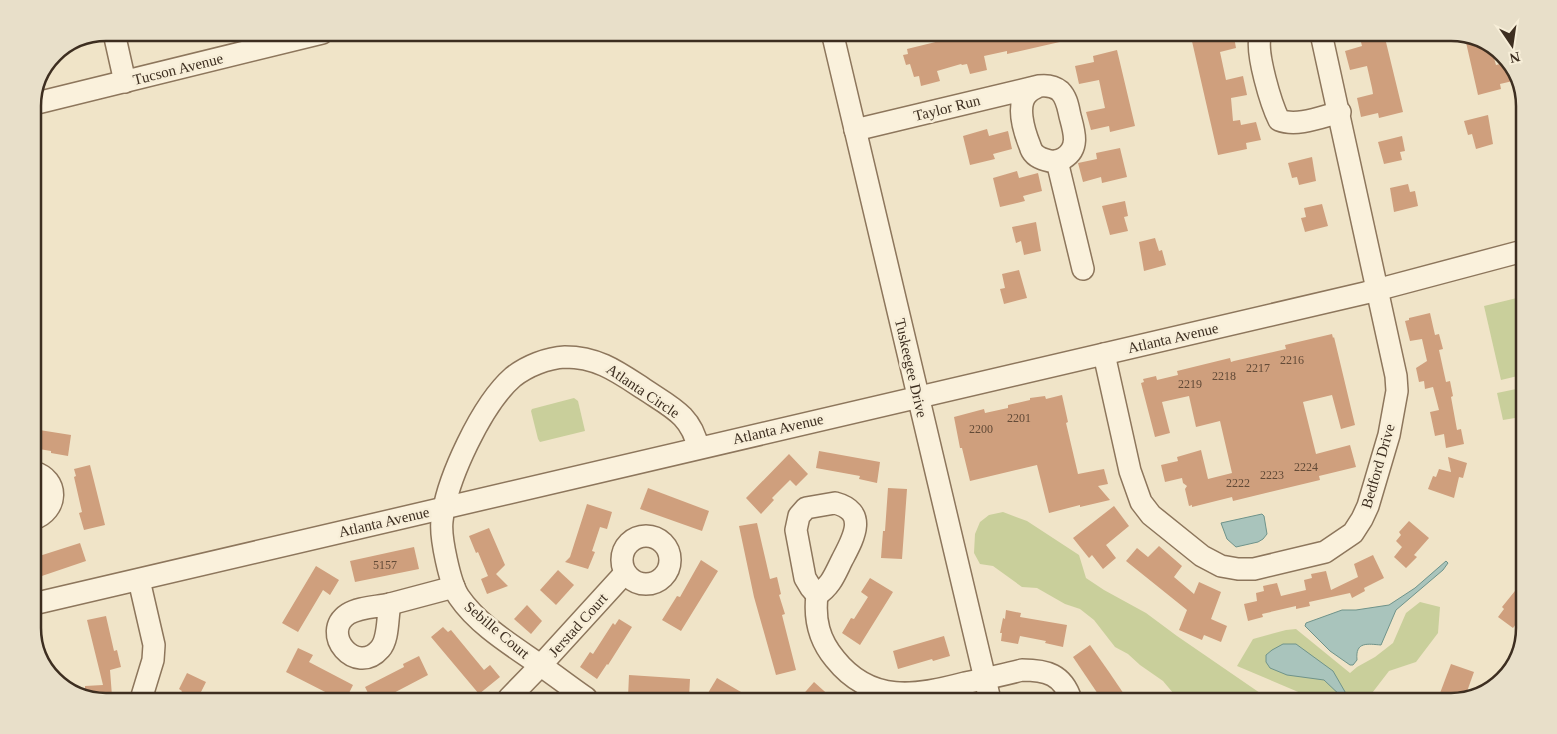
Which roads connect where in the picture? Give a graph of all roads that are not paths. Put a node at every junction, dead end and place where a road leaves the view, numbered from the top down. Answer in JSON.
{"nodes":[{"id":1,"x":116,"y":41,"type":"edge"},
{"id":2,"x":290,"y":41,"type":"edge"},
{"id":3,"x":834,"y":41,"type":"edge"},
{"id":4,"x":1260,"y":41,"type":"edge"},
{"id":5,"x":1323,"y":41,"type":"edge"},
{"id":6,"x":125,"y":82,"type":"junction"},
{"id":7,"x":1039,"y":86,"type":"junction"},
{"id":8,"x":41,"y":102,"type":"edge"},
{"id":9,"x":1340,"y":112,"type":"junction"},
{"id":10,"x":855,"y":130,"type":"junction"},
{"id":11,"x":1057,"y":161,"type":"junction"},
{"id":12,"x":1516,"y":253,"type":"edge"},
{"id":13,"x":1083,"y":269,"type":"dead end"},
{"id":14,"x":1378,"y":290,"type":"junction"},
{"id":15,"x":1104,"y":354,"type":"junction"},
{"id":16,"x":918,"y":397,"type":"junction"},
{"id":17,"x":698,"y":448,"type":"junction"},
{"id":18,"x":41,"y":475,"type":"edge"},
{"id":19,"x":444,"y":508,"type":"junction"},
{"id":20,"x":41,"y":515,"type":"edge"},
{"id":21,"x":625,"y":573,"type":"dead end"},
{"id":22,"x":139,"y":580,"type":"junction"},
{"id":23,"x":454,"y":587,"type":"junction"},
{"id":24,"x":817,"y":595,"type":"dead end"},
{"id":25,"x":41,"y":602,"type":"edge"},
{"id":26,"x":390,"y":604,"type":"dead end"},
{"id":27,"x":541,"y":665,"type":"junction"},
{"id":28,"x":986,"y":679,"type":"junction"},
{"id":29,"x":143,"y":693,"type":"edge"},
{"id":30,"x":514,"y":693,"type":"edge"},
{"id":31,"x":579,"y":693,"type":"edge"},
{"id":32,"x":897,"y":693,"type":"edge"},
{"id":33,"x":923,"y":693,"type":"edge"},
{"id":34,"x":989,"y":693,"type":"edge"},
{"id":35,"x":1069,"y":693,"type":"edge"}],
"edges":[{"from":1,"to":6,"type":"street"},
{"from":2,"to":6,"type":"street","name":"Tucson Avenue"},
{"from":3,"to":10,"type":"street","name":"Tuskeegee Drive"},
{"from":4,"to":9,"type":"street"},
{"from":5,"to":9,"type":"street","name":"Bedford Drive"},
{"from":6,"to":8,"type":"street","name":"Tucson Avenue"},
{"from":7,"to":10,"type":"street","name":"Taylor Run"},
{"from":7,"to":11,"type":"street"},
{"from":7,"to":11,"type":"street"},
{"from":9,"to":14,"type":"street","name":"Bedford Drive"},
{"from":10,"to":16,"type":"street","name":"Tuskeegee Drive"},
{"from":11,"to":13,"type":"street"},
{"from":12,"to":14,"type":"street","name":"Atlanta Avenue"},
{"from":14,"to":15,"type":"street","name":"Atlanta Avenue"},
{"from":14,"to":15,"type":"street","name":"Bedford Drive"},
{"from":15,"to":16,"type":"street","name":"Atlanta Avenue"},
{"from":16,"to":17,"type":"street","name":"Atlanta Avenue"},
{"from":16,"to":28,"type":"street","name":"Tuskeegee Drive"},
{"from":17,"to":19,"type":"street","name":"Atlanta Avenue"},
{"from":17,"to":19,"type":"street","name":"Atlanta Circle"},
{"from":18,"to":20,"type":"street"},
{"from":19,"to":22,"type":"street","name":"Atlanta Avenue"},
{"from":19,"to":23,"type":"street","name":"Sebille Court"},
{"from":21,"to":27,"type":"street","name":"Jerstad Court"},
{"from":22,"to":25,"type":"street","name":"Atlanta Avenue"},
{"from":22,"to":29,"type":"street"},
{"from":23,"to":26,"type":"street"},
{"from":23,"to":27,"type":"street","name":"Sebille Court"},
{"from":24,"to":32,"type":"street"},
{"from":27,"to":30,"type":"street","name":"Jerstad Court"},
{"from":27,"to":31,"type":"street","name":"Sebille Court"},
{"from":28,"to":33,"type":"street"},
{"from":28,"to":34,"type":"street","name":"Tuskeegee Drive"},
{"from":28,"to":35,"type":"street"}]}
